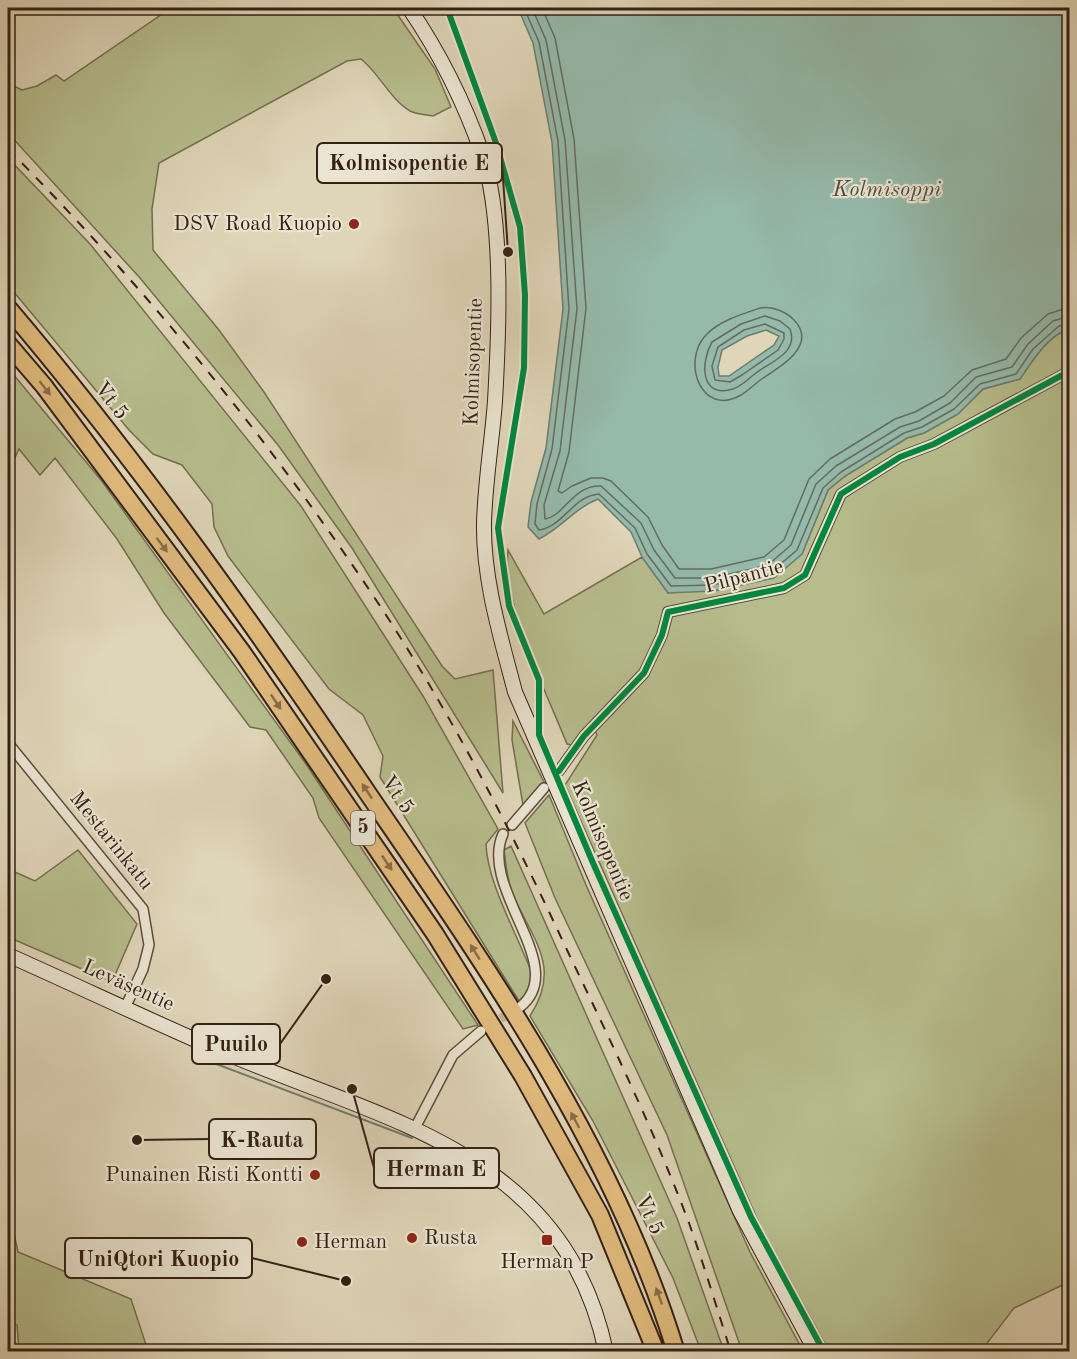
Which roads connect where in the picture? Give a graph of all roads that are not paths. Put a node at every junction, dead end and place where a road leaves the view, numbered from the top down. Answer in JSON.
{"nodes":[{"id":1,"x":409,"y":8,"type":"edge"},
{"id":2,"x":8,"y":308,"type":"edge"},
{"id":3,"x":8,"y":344,"type":"edge"},
{"id":4,"x":1070,"y":371,"type":"edge"},
{"id":5,"x":8,"y":743,"type":"edge"},
{"id":6,"x":559,"y":771,"type":"dead end"},
{"id":7,"x":544,"y":788,"type":"dead end"},
{"id":8,"x":512,"y":825,"type":"dead end"},
{"id":9,"x":503,"y":834,"type":"dead end"},
{"id":10,"x":8,"y":955,"type":"edge"},
{"id":11,"x":520,"y":1007,"type":"tunnel mouth"},
{"id":12,"x":125,"y":1008,"type":"junction"},
{"id":13,"x":481,"y":1031,"type":"tunnel mouth"},
{"id":14,"x":415,"y":1128,"type":"junction"},
{"id":15,"x":606,"y":1352,"type":"edge"},
{"id":16,"x":656,"y":1352,"type":"edge"},
{"id":17,"x":676,"y":1352,"type":"edge"},
{"id":18,"x":816,"y":1352,"type":"edge"}],
"edges":[{"from":1,"to":18,"type":"main road","name":"Kolmisopentie"},
{"from":17,"to":2,"type":"highway","name":"Vt 5","number":"5","one_way":true},
{"from":3,"to":16,"type":"highway","number":"5","one_way":true},
{"from":4,"to":6,"type":"street","name":"Pilpantie"},
{"from":5,"to":12,"type":"street","name":"Mestarinkatu"},
{"from":7,"to":8,"type":"street"},
{"from":9,"to":11,"type":"street"},
{"from":10,"to":12,"type":"main road","name":"Leväsentie"},
{"from":12,"to":14,"type":"main road","name":"Leväsentie"},
{"from":13,"to":14,"type":"street"},
{"from":14,"to":15,"type":"main road","name":"Leväsentie"}]}
